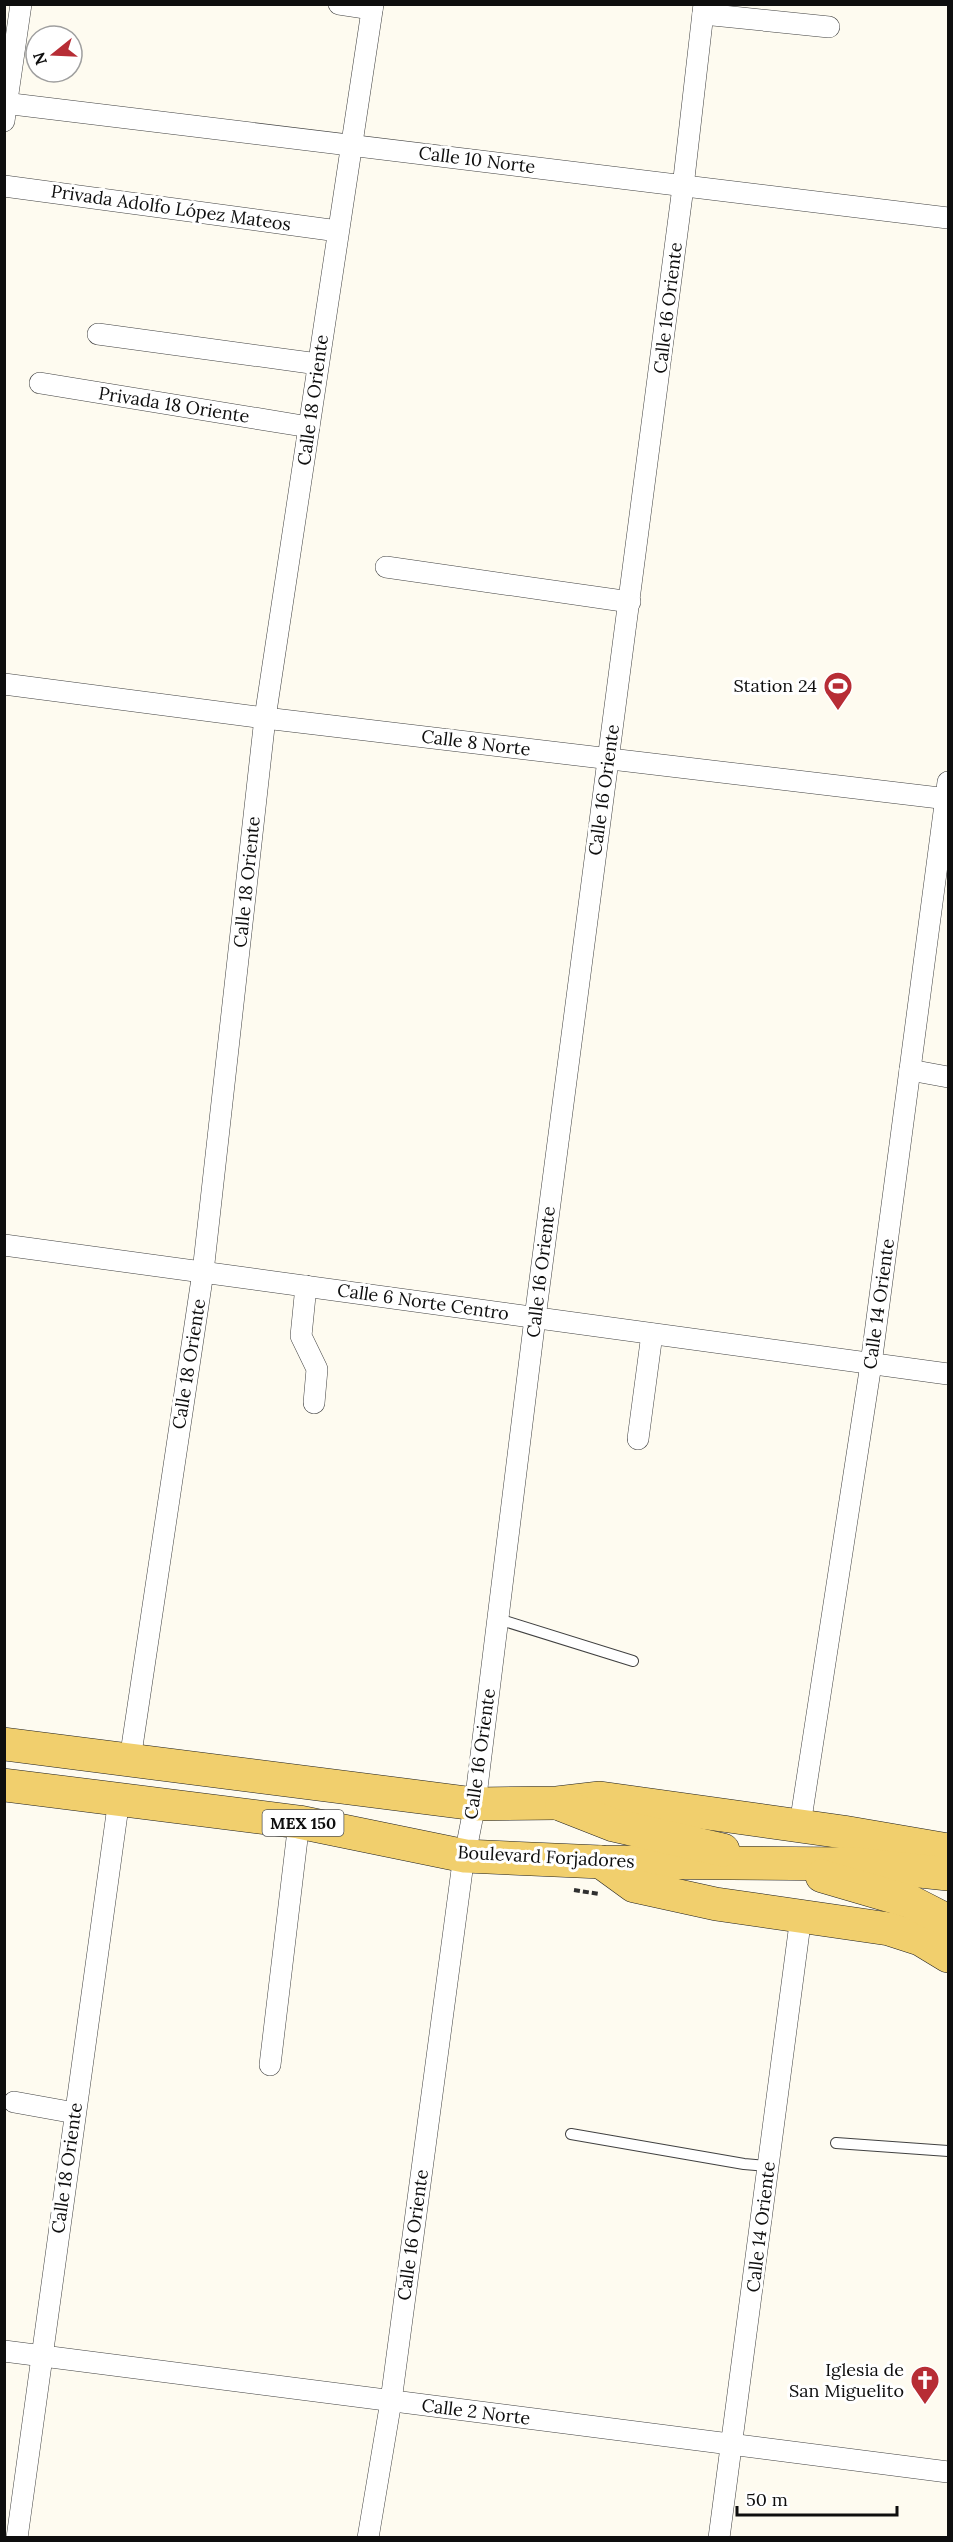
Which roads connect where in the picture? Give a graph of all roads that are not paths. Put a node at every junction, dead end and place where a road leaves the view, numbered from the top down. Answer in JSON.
{"nodes":[{"id":1,"x":21,"y":4,"type":"edge"},
{"id":2,"x":339,"y":4,"type":"edge"},
{"id":3,"x":373,"y":7,"type":"edge"},
{"id":4,"x":704,"y":9,"type":"edge"},
{"id":5,"x":828,"y":27,"type":"dead end"},
{"id":6,"x":5,"y":110,"type":"edge"},
{"id":7,"x":351,"y":144,"type":"junction"},
{"id":8,"x":4,"y":186,"type":"edge"},
{"id":9,"x":683,"y":187,"type":"junction"},
{"id":10,"x":948,"y":218,"type":"edge"},
{"id":11,"x":338,"y":231,"type":"junction"},
{"id":12,"x":98,"y":334,"type":"dead end"},
{"id":13,"x":318,"y":364,"type":"junction"},
{"id":14,"x":40,"y":383,"type":"dead end"},
{"id":15,"x":309,"y":427,"type":"junction"},
{"id":16,"x":386,"y":567,"type":"dead end"},
{"id":17,"x":630,"y":602,"type":"junction"},
{"id":18,"x":4,"y":684,"type":"edge"},
{"id":19,"x":265,"y":718,"type":"junction"},
{"id":20,"x":608,"y":758,"type":"junction"},
{"id":21,"x":948,"y":793,"type":"edge"},
{"id":22,"x":910,"y":1070,"type":"junction"},
{"id":23,"x":948,"y":1077,"type":"edge"},
{"id":24,"x":4,"y":1245,"type":"edge"},
{"id":25,"x":203,"y":1272,"type":"junction"},
{"id":26,"x":306,"y":1286,"type":"junction"},
{"id":27,"x":535,"y":1317,"type":"junction"},
{"id":28,"x":652,"y":1334,"type":"junction"},
{"id":29,"x":872,"y":1364,"type":"junction"},
{"id":30,"x":948,"y":1374,"type":"edge"},
{"id":31,"x":314,"y":1403,"type":"dead end"},
{"id":32,"x":638,"y":1439,"type":"dead end"},
{"id":33,"x":498,"y":1619,"type":"junction"},
{"id":34,"x":633,"y":1661,"type":"dead end"},
{"id":35,"x":4,"y":1744,"type":"edge"},
{"id":36,"x":130,"y":1760,"type":"junction"},
{"id":37,"x":4,"y":1785,"type":"edge"},
{"id":38,"x":119,"y":1798,"type":"junction"},
{"id":39,"x":558,"y":1803,"type":"junction"},
{"id":40,"x":475,"y":1804,"type":"junction"},
{"id":41,"x":299,"y":1822,"type":"junction"},
{"id":42,"x":800,"y":1825,"type":"junction"},
{"id":43,"x":948,"y":1850,"type":"edge"},
{"id":44,"x":465,"y":1856,"type":"junction"},
{"id":45,"x":601,"y":1862,"type":"junction"},
{"id":46,"x":782,"y":1864,"type":"junction"},
{"id":47,"x":948,"y":1874,"type":"edge"},
{"id":48,"x":801,"y":1916,"type":"junction"},
{"id":49,"x":948,"y":1921,"type":"edge"},
{"id":50,"x":948,"y":1956,"type":"edge"},
{"id":51,"x":270,"y":2065,"type":"dead end"},
{"id":52,"x":14,"y":2102,"type":"dead end"},
{"id":53,"x":75,"y":2113,"type":"junction"},
{"id":54,"x":571,"y":2134,"type":"dead end"},
{"id":55,"x":836,"y":2143,"type":"dead end"},
{"id":56,"x":948,"y":2151,"type":"edge"},
{"id":57,"x":768,"y":2166,"type":"junction"},
{"id":58,"x":4,"y":2351,"type":"edge"},
{"id":59,"x":42,"y":2356,"type":"junction"},
{"id":60,"x":391,"y":2401,"type":"junction"},
{"id":61,"x":733,"y":2444,"type":"junction"},
{"id":62,"x":948,"y":2472,"type":"edge"},
{"id":63,"x":17,"y":2538,"type":"edge"},
{"id":64,"x":368,"y":2538,"type":"edge"},
{"id":65,"x":719,"y":2538,"type":"edge"}],
"edges":[{"from":1,"to":6,"type":"street"},
{"from":2,"to":3,"type":"street"},
{"from":3,"to":7,"type":"street","name":"Calle 18 Oriente"},
{"from":4,"to":5,"type":"street"},
{"from":4,"to":9,"type":"street","name":"Calle 16 Oriente"},
{"from":6,"to":7,"type":"street","name":"Calle 10 Norte"},
{"from":7,"to":9,"type":"street","name":"Calle 10 Norte"},
{"from":7,"to":11,"type":"street","name":"Calle 18 Oriente"},
{"from":8,"to":11,"type":"street","name":"Privada Adolfo López Mateos"},
{"from":9,"to":10,"type":"street","name":"Calle 10 Norte"},
{"from":9,"to":17,"type":"street","name":"Calle 16 Oriente"},
{"from":11,"to":13,"type":"street","name":"Calle 18 Oriente"},
{"from":12,"to":13,"type":"street"},
{"from":13,"to":15,"type":"street","name":"Calle 18 Oriente"},
{"from":14,"to":15,"type":"street","name":"Privada 18 Oriente"},
{"from":15,"to":19,"type":"street","name":"Calle 18 Oriente"},
{"from":16,"to":17,"type":"street"},
{"from":17,"to":20,"type":"street","name":"Calle 16 Oriente"},
{"from":18,"to":19,"type":"street","name":"Calle 8 Norte"},
{"from":19,"to":20,"type":"street","name":"Calle 8 Norte"},
{"from":19,"to":25,"type":"street","name":"Calle 18 Oriente"},
{"from":20,"to":21,"type":"street","name":"Calle 8 Norte"},
{"from":20,"to":27,"type":"street","name":"Calle 16 Oriente"},
{"from":21,"to":22,"type":"street","name":"Calle 14 Oriente"},
{"from":22,"to":23,"type":"street"},
{"from":22,"to":29,"type":"street","name":"Calle 14 Oriente"},
{"from":24,"to":25,"type":"street","name":"Calle 6 Norte Centro"},
{"from":25,"to":26,"type":"street","name":"Calle 6 Norte Centro"},
{"from":25,"to":36,"type":"street","name":"Calle 18 Oriente"},
{"from":26,"to":27,"type":"street","name":"Calle 6 Norte Centro"},
{"from":26,"to":31,"type":"street"},
{"from":27,"to":28,"type":"street","name":"Calle 6 Norte Centro"},
{"from":27,"to":33,"type":"street","name":"Calle 16 Oriente"},
{"from":28,"to":29,"type":"street","name":"Calle 6 Norte Centro"},
{"from":28,"to":32,"type":"street"},
{"from":29,"to":30,"type":"street","name":"Calle 6 Norte Centro"},
{"from":29,"to":42,"type":"street","name":"Calle 14 Oriente"},
{"from":33,"to":34,"type":"lane"},
{"from":33,"to":40,"type":"street","name":"Calle 16 Oriente"},
{"from":35,"to":36,"type":"main road","number":"MEX 150"},
{"from":36,"to":40,"type":"main road","number":"MEX 150"},
{"from":37,"to":38,"type":"main road","name":"Boulevard Forjadores","number":"MEX 150"},
{"from":38,"to":41,"type":"main road","name":"Boulevard Forjadores","number":"MEX 150"},
{"from":38,"to":53,"type":"street","name":"Calle 18 Oriente"},
{"from":39,"to":40,"type":"main road","number":"MEX 150"},
{"from":39,"to":42,"type":"main road"},
{"from":39,"to":46,"type":"main road","number":"MEX 150"},
{"from":40,"to":44,"type":"street","name":"Calle 16 Oriente"},
{"from":41,"to":44,"type":"main road","name":"Boulevard Forjadores","number":"MEX 150"},
{"from":41,"to":51,"type":"street"},
{"from":42,"to":43,"type":"main road"},
{"from":44,"to":45,"type":"main road","name":"Boulevard Forjadores","number":"MEX 150"},
{"from":44,"to":60,"type":"street","name":"Calle 16 Oriente"},
{"from":45,"to":46,"type":"main road","name":"Boulevard Forjadores"},
{"from":45,"to":48,"type":"main road"},
{"from":46,"to":47,"type":"main road","name":"Boulevard Forjadores"},
{"from":46,"to":49,"type":"main road","number":"MEX 150"},
{"from":48,"to":50,"type":"main road"},
{"from":48,"to":57,"type":"street","name":"Calle 14 Oriente"},
{"from":52,"to":53,"type":"street"},
{"from":53,"to":59,"type":"street","name":"Calle 18 Oriente"},
{"from":54,"to":57,"type":"lane"},
{"from":55,"to":56,"type":"lane"},
{"from":57,"to":61,"type":"street","name":"Calle 14 Oriente"},
{"from":58,"to":59,"type":"street","name":"Calle 2 Norte"},
{"from":59,"to":60,"type":"street","name":"Calle 2 Norte"},
{"from":59,"to":63,"type":"street","name":"Calle 18 Oriente"},
{"from":60,"to":61,"type":"street","name":"Calle 2 Norte"},
{"from":60,"to":64,"type":"street","name":"Calle 16 Oriente"},
{"from":61,"to":62,"type":"street","name":"Calle 2 Norte"},
{"from":61,"to":65,"type":"street","name":"Calle 14 Oriente"}]}
